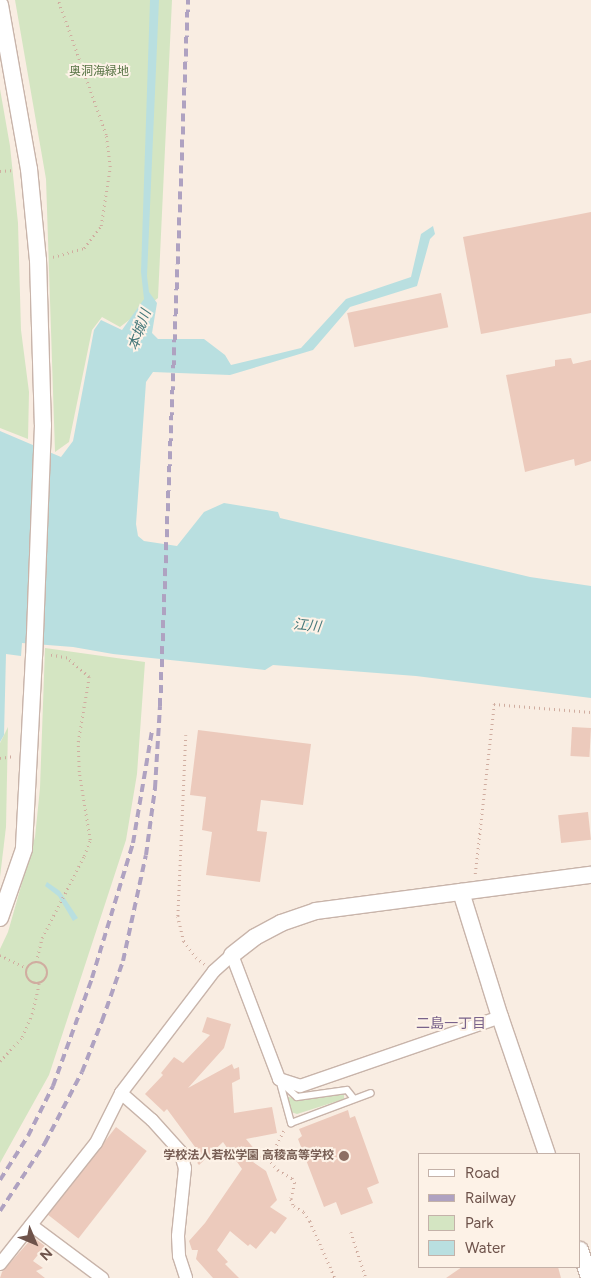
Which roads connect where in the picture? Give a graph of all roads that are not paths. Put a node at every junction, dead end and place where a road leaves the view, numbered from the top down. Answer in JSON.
{"nodes":[{"id":1,"x":0,"y":9,"type":"edge"},
{"id":2,"x":591,"y":875,"type":"edge"},
{"id":3,"x":461,"y":892,"type":"junction"},
{"id":4,"x":0,"y":918,"type":"edge"},
{"id":5,"x":232,"y":955,"type":"junction"},
{"id":6,"x":500,"y":1017,"type":"junction"},
{"id":7,"x":279,"y":1079,"type":"junction"},
{"id":8,"x":121,"y":1093,"type":"junction"},
{"id":9,"x":371,"y":1093,"type":"dead end"},
{"id":10,"x":354,"y":1099,"type":"junction"},
{"id":11,"x":547,"y":1153,"type":"edge"},
{"id":12,"x":31,"y":1225,"type":"junction"},
{"id":13,"x":581,"y":1253,"type":"edge"},
{"id":14,"x":0,"y":1264,"type":"edge"},
{"id":15,"x":102,"y":1278,"type":"edge"},
{"id":16,"x":186,"y":1278,"type":"edge"},
{"id":17,"x":590,"y":1278,"type":"edge"}],
"edges":[{"from":1,"to":4,"type":"street"},
{"from":2,"to":3,"type":"street"},
{"from":3,"to":5,"type":"street"},
{"from":3,"to":6,"type":"street"},
{"from":5,"to":7,"type":"street"},
{"from":5,"to":8,"type":"street"},
{"from":6,"to":7,"type":"street"},
{"from":6,"to":11,"type":"street"},
{"from":7,"to":10,"type":"lane"},
{"from":7,"to":10,"type":"lane"},
{"from":8,"to":12,"type":"street"},
{"from":8,"to":16,"type":"street"},
{"from":9,"to":10,"type":"lane"},
{"from":12,"to":14,"type":"street"},
{"from":12,"to":15,"type":"street"},
{"from":13,"to":17,"type":"street"}]}
